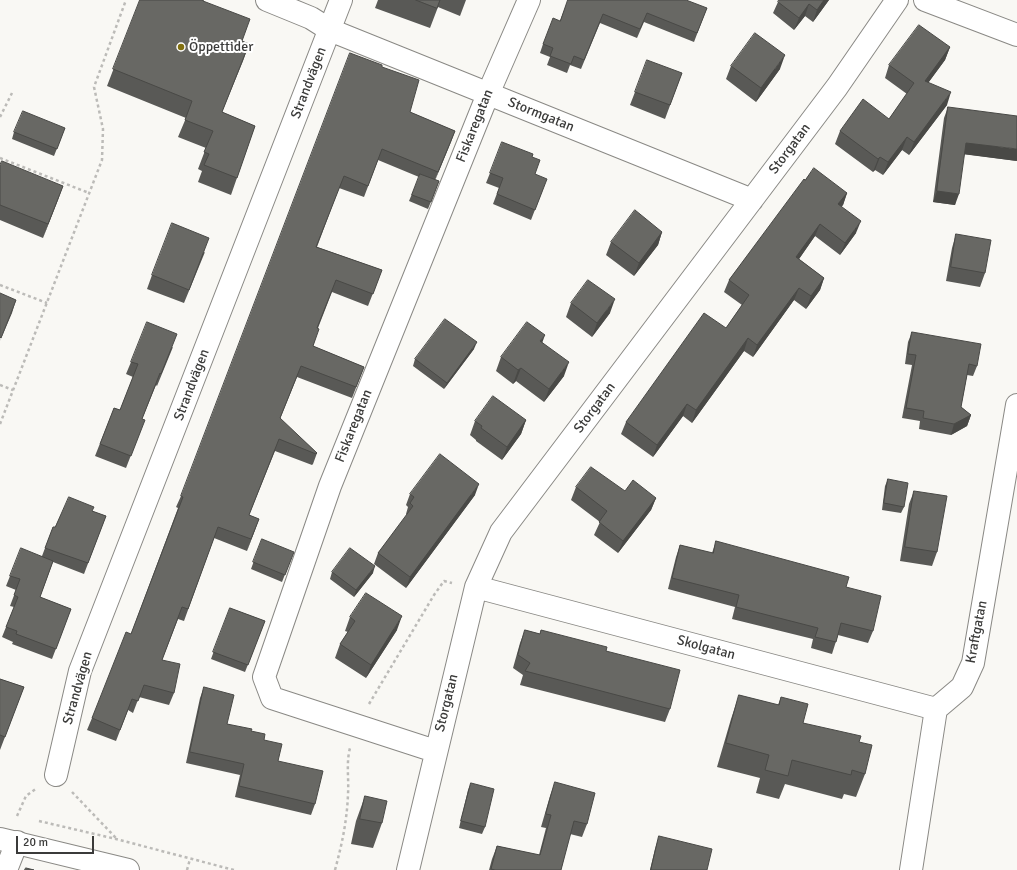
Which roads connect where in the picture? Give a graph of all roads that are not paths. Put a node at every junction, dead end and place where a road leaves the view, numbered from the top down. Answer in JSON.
{"nodes":[{"id":1,"x":267,"y":0,"type":"edge"},
{"id":2,"x":342,"y":0,"type":"edge"},
{"id":3,"x":529,"y":0,"type":"edge"},
{"id":4,"x":898,"y":0,"type":"edge"},
{"id":5,"x":925,"y":0,"type":"edge"},
{"id":6,"x":330,"y":30,"type":"junction"},
{"id":7,"x":1017,"y":35,"type":"edge"},
{"id":8,"x":488,"y":94,"type":"junction"},
{"id":9,"x":752,"y":200,"type":"junction"},
{"id":10,"x":1017,"y":405,"type":"edge"},
{"id":11,"x":476,"y":587,"type":"junction"},
{"id":12,"x":936,"y":709,"type":"junction"},
{"id":13,"x":435,"y":751,"type":"junction"},
{"id":14,"x":56,"y":775,"type":"road end"},
{"id":15,"x":8,"y":840,"type":"edge"},
{"id":16,"x":120,"y":868,"type":"edge"},
{"id":17,"x":6,"y":870,"type":"edge"},
{"id":18,"x":408,"y":870,"type":"edge"},
{"id":19,"x":911,"y":870,"type":"edge"}],
"edges":[{"from":1,"to":6,"type":"street","name":"Stormgatan"},
{"from":2,"to":6,"type":"street","name":"Strandvägen"},
{"from":3,"to":8,"type":"street","name":"Fiskaregatan"},
{"from":4,"to":9,"type":"street","name":"Storgatan"},
{"from":5,"to":7,"type":"street"},
{"from":6,"to":8,"type":"street","name":"Stormgatan"},
{"from":6,"to":14,"type":"street","name":"Strandvägen"},
{"from":8,"to":9,"type":"street","name":"Stormgatan"},
{"from":8,"to":13,"type":"street","name":"Fiskaregatan"},
{"from":9,"to":11,"type":"street","name":"Storgatan"},
{"from":10,"to":12,"type":"street","name":"Kraftgatan"},
{"from":11,"to":12,"type":"street","name":"Skolgatan"},
{"from":11,"to":13,"type":"street","name":"Storgatan"},
{"from":12,"to":19,"type":"street"},
{"from":13,"to":18,"type":"street","name":"Storgatan"},
{"from":15,"to":16,"type":"street"},
{"from":15,"to":17,"type":"street"}]}
